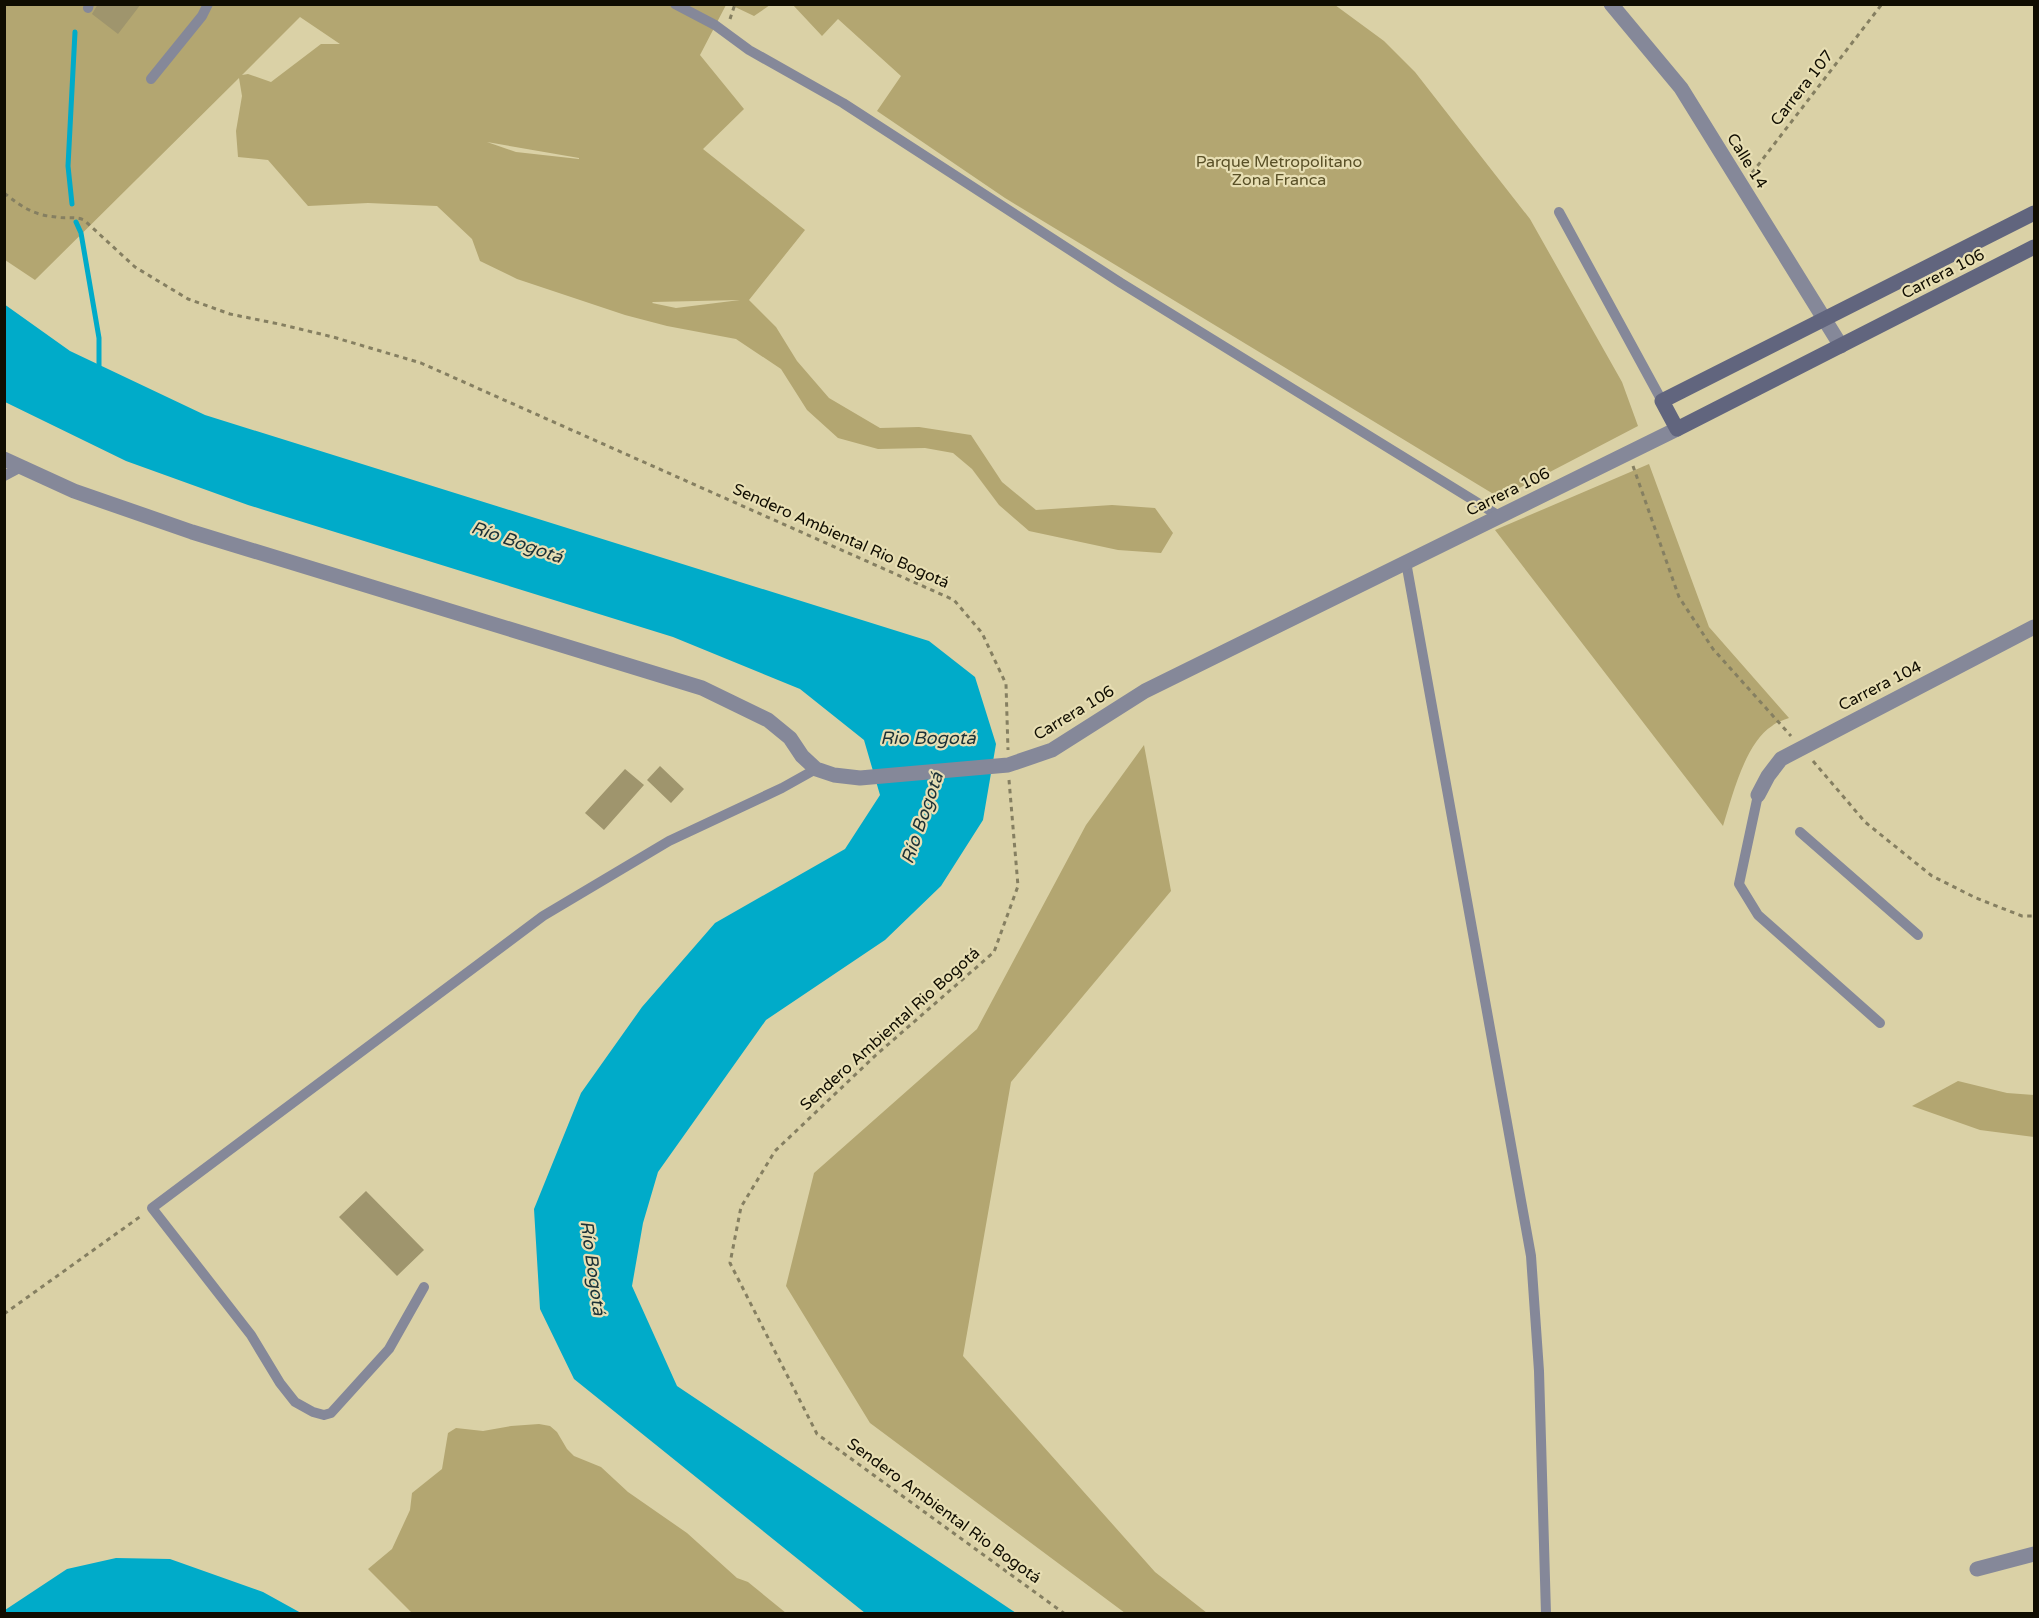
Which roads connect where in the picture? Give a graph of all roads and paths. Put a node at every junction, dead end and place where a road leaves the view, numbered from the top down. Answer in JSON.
{"nodes":[{"id":1,"x":208,"y":4,"type":"edge"},
{"id":2,"x":675,"y":4,"type":"edge"},
{"id":3,"x":1611,"y":4,"type":"edge"},
{"id":4,"x":1882,"y":4,"type":"edge"},
{"id":5,"x":151,"y":79,"type":"dead end"},
{"id":6,"x":1742,"y":186,"type":"junction"},
{"id":7,"x":4,"y":193,"type":"edge"},
{"id":8,"x":1559,"y":212,"type":"dead end"},
{"id":9,"x":2034,"y":213,"type":"edge"},
{"id":10,"x":2034,"y":248,"type":"edge"},
{"id":11,"x":1824,"y":319,"type":"junction"},
{"id":12,"x":1841,"y":346,"type":"junction"},
{"id":13,"x":1662,"y":401,"type":"junction"},
{"id":14,"x":1677,"y":429,"type":"junction"},
{"id":15,"x":1629,"y":453,"type":"junction"},
{"id":16,"x":4,"y":459,"type":"edge"},
{"id":17,"x":21,"y":466,"type":"junction"},
{"id":18,"x":4,"y":476,"type":"edge"},
{"id":19,"x":1499,"y":516,"type":"junction"},
{"id":20,"x":1406,"y":561,"type":"junction"},
{"id":21,"x":2034,"y":627,"type":"edge"},
{"id":22,"x":1801,"y":747,"type":"junction"},
{"id":23,"x":1003,"y":765,"type":"junction"},
{"id":24,"x":816,"y":769,"type":"junction"},
{"id":25,"x":1758,"y":795,"type":"joint"},
{"id":26,"x":1800,"y":831,"type":"dead end"},
{"id":27,"x":2034,"y":916,"type":"edge"},
{"id":28,"x":1918,"y":935,"type":"dead end"},
{"id":29,"x":1880,"y":1023,"type":"dead end"},
{"id":30,"x":152,"y":1208,"type":"junction"},
{"id":31,"x":424,"y":1287,"type":"dead end"},
{"id":32,"x":4,"y":1314,"type":"edge"},
{"id":33,"x":2034,"y":1554,"type":"edge"},
{"id":34,"x":1977,"y":1569,"type":"dead end"},
{"id":35,"x":1065,"y":1614,"type":"edge"},
{"id":36,"x":1546,"y":1614,"type":"edge"}],
"edges":[{"from":1,"to":5,"type":"lane"},
{"from":2,"to":19,"type":"lane"},
{"from":3,"to":6,"type":"street","name":"Calle 14"},
{"from":4,"to":6,"type":"path","name":"Carrera 107"},
{"from":6,"to":11,"type":"street","name":"Calle 14"},
{"from":7,"to":23,"type":"path","name":"Sendero Ambiental Rio Bogotá"},
{"from":8,"to":13,"type":"lane"},
{"from":9,"to":11,"type":"street","name":"Carrera 106"},
{"from":10,"to":12,"type":"street","name":"Carrera 106"},
{"from":11,"to":12,"type":"street","name":"Calle 14"},
{"from":11,"to":13,"type":"street","name":"Carrera 106"},
{"from":12,"to":14,"type":"street","name":"Carrera 106"},
{"from":13,"to":14,"type":"street"},
{"from":14,"to":15,"type":"street","name":"Carrera 106"},
{"from":15,"to":19,"type":"street","name":"Carrera 106"},
{"from":15,"to":22,"type":"path"},
{"from":16,"to":17,"type":"street"},
{"from":17,"to":18,"type":"lane"},
{"from":17,"to":24,"type":"street"},
{"from":19,"to":20,"type":"street","name":"Carrera 106"},
{"from":20,"to":23,"type":"street","name":"Carrera 106"},
{"from":20,"to":36,"type":"lane"},
{"from":21,"to":22,"type":"street","name":"Carrera 104"},
{"from":22,"to":25,"type":"street","name":"Carrera 104"},
{"from":22,"to":27,"type":"path"},
{"from":23,"to":24,"type":"street","name":"Carrera 106"},
{"from":23,"to":35,"type":"path","name":"Sendero Ambiental Rio Bogotá"},
{"from":24,"to":30,"type":"lane"},
{"from":25,"to":29,"type":"lane"},
{"from":26,"to":28,"type":"lane"},
{"from":30,"to":31,"type":"lane"},
{"from":30,"to":32,"type":"path"},
{"from":33,"to":34,"type":"street"}]}
